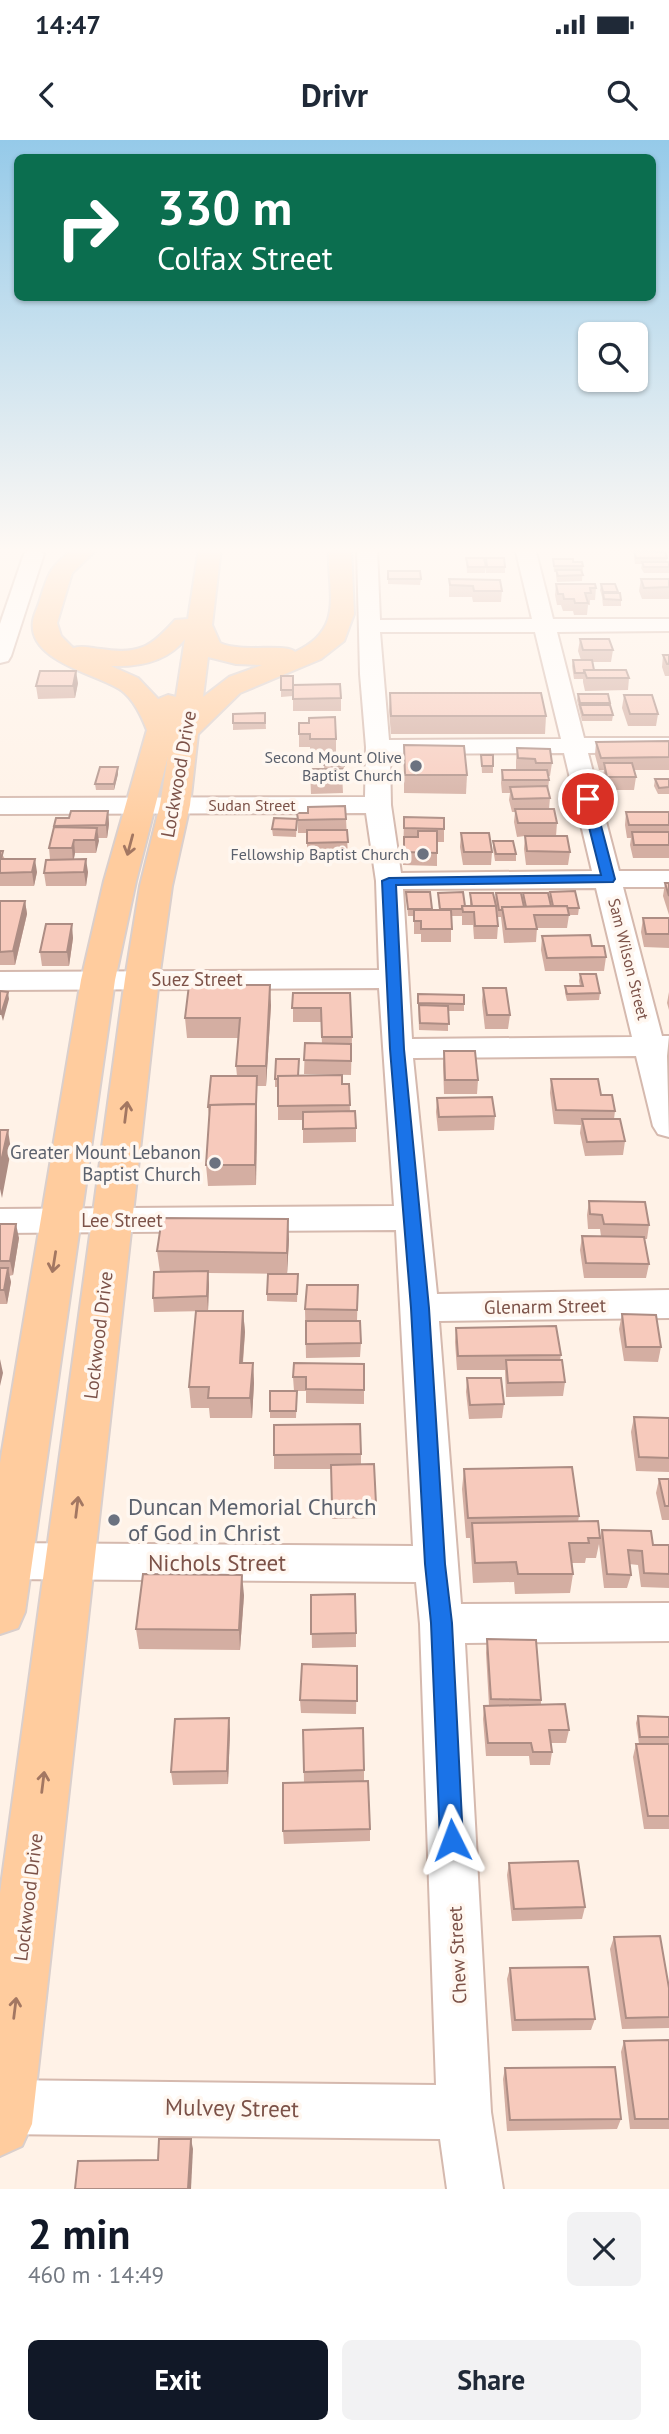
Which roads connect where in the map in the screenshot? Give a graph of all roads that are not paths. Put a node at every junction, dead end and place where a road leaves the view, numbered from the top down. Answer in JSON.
{"nodes":[{"id":1,"x":54,"y":644,"type":"edge"},
{"id":2,"x":169,"y":644,"type":"edge"},
{"id":3,"x":189,"y":644,"type":"edge"},
{"id":4,"x":206,"y":644,"type":"edge"},
{"id":5,"x":309,"y":644,"type":"edge"},
{"id":6,"x":327,"y":644,"type":"edge"},
{"id":7,"x":371,"y":644,"type":"edge"},
{"id":8,"x":549,"y":644,"type":"edge"},
{"id":9,"x":60,"y":648,"type":"junction"},
{"id":10,"x":175,"y":732,"type":"junction"},
{"id":11,"x":669,"y":745,"type":"edge"},
{"id":12,"x":574,"y":746,"type":"junction"},
{"id":13,"x":378,"y":747,"type":"junction"},
{"id":14,"x":158,"y":805,"type":"junction"},
{"id":15,"x":377,"y":805,"type":"junction"},
{"id":16,"x":0,"y":806,"type":"edge"},
{"id":17,"x":609,"y":879,"type":"junction"},
{"id":18,"x":669,"y":879,"type":"edge"},
{"id":19,"x":389,"y":881,"type":"junction"},
{"id":20,"x":142,"y":979,"type":"junction"},
{"id":21,"x":394,"y":979,"type":"junction"},
{"id":22,"x":99,"y":980,"type":"junction"},
{"id":23,"x":0,"y":981,"type":"edge"},
{"id":24,"x":660,"y":1046,"type":"edge"},
{"id":25,"x":397,"y":1049,"type":"junction"},
{"id":26,"x":669,"y":1126,"type":"edge"},
{"id":27,"x":413,"y":1218,"type":"junction"},
{"id":28,"x":61,"y":1219,"type":"junction"},
{"id":29,"x":113,"y":1220,"type":"junction"},
{"id":30,"x":0,"y":1221,"type":"edge"},
{"id":31,"x":669,"y":1304,"type":"edge"},
{"id":32,"x":420,"y":1308,"type":"junction"},
{"id":33,"x":4,"y":1561,"type":"edge"},
{"id":34,"x":70,"y":1563,"type":"junction"},
{"id":35,"x":435,"y":1564,"type":"junction"},
{"id":36,"x":0,"y":1612,"type":"edge"},
{"id":37,"x":669,"y":1622,"type":"edge"},
{"id":38,"x":442,"y":1623,"type":"junction"},
{"id":39,"x":464,"y":2112,"type":"junction"},
{"id":40,"x":1,"y":2113,"type":"edge"},
{"id":41,"x":475,"y":2189,"type":"edge"}],
"edges":[{"from":1,"to":9,"type":"main road"},
{"from":2,"to":9,"type":"main road"},
{"from":3,"to":10,"type":"main road","name":"Lockwood Drive"},
{"from":4,"to":5,"type":"main road"},
{"from":6,"to":10,"type":"main road"},
{"from":7,"to":13,"type":"street","name":"Chew Street"},
{"from":8,"to":12,"type":"street","name":"Sam Wilson Street"},
{"from":9,"to":10,"type":"main road"},
{"from":10,"to":14,"type":"main road","name":"Lockwood Drive"},
{"from":11,"to":12,"type":"street"},
{"from":12,"to":13,"type":"street"},
{"from":12,"to":17,"type":"street","name":"Sam Wilson Street"},
{"from":13,"to":15,"type":"street","name":"Chew Street"},
{"from":14,"to":15,"type":"street","name":"Sudan Street"},
{"from":14,"to":16,"type":"street","name":"Sudan Street"},
{"from":14,"to":20,"type":"main road","name":"Lockwood Drive"},
{"from":14,"to":22,"type":"main road","name":"Lockwood Drive","one_way":true},
{"from":15,"to":19,"type":"street","name":"Chew Street"},
{"from":17,"to":18,"type":"street"},
{"from":17,"to":19,"type":"street"},
{"from":17,"to":24,"type":"street","name":"Sam Wilson Street"},
{"from":19,"to":21,"type":"street","name":"Chew Street"},
{"from":20,"to":21,"type":"street","name":"Suez Street"},
{"from":20,"to":22,"type":"street","name":"Suez Street"},
{"from":29,"to":20,"type":"main road","name":"Lockwood Drive","one_way":true},
{"from":21,"to":25,"type":"street","name":"Chew Street"},
{"from":22,"to":23,"type":"street","name":"Suez Street"},
{"from":22,"to":28,"type":"main road","name":"Lockwood Drive"},
{"from":24,"to":25,"type":"street"},
{"from":24,"to":26,"type":"street","name":"Sam Wilson Street"},
{"from":25,"to":27,"type":"street","name":"Chew Street"},
{"from":27,"to":29,"type":"street","name":"Lee Street"},
{"from":27,"to":32,"type":"street","name":"Chew Street"},
{"from":28,"to":29,"type":"street","name":"Lee Street"},
{"from":28,"to":30,"type":"street","name":"Lee Street"},
{"from":28,"to":33,"type":"main road","name":"Lockwood Drive","one_way":true},
{"from":34,"to":29,"type":"main road","name":"Lockwood Drive","one_way":true},
{"from":31,"to":32,"type":"street","name":"Glenarm Street"},
{"from":32,"to":35,"type":"street","name":"Chew Street"},
{"from":33,"to":34,"type":"street","name":"Nichols Street"},
{"from":33,"to":36,"type":"main road","name":"Lockwood Drive"},
{"from":34,"to":35,"type":"street","name":"Nichols Street"},
{"from":40,"to":34,"type":"main road","name":"Lockwood Drive","one_way":true},
{"from":35,"to":38,"type":"street","name":"Chew Street"},
{"from":37,"to":38,"type":"street"},
{"from":38,"to":39,"type":"street","name":"Chew Street"},
{"from":39,"to":40,"type":"street","name":"Mulvey Street"},
{"from":39,"to":41,"type":"street","name":"Chew Street"}]}
